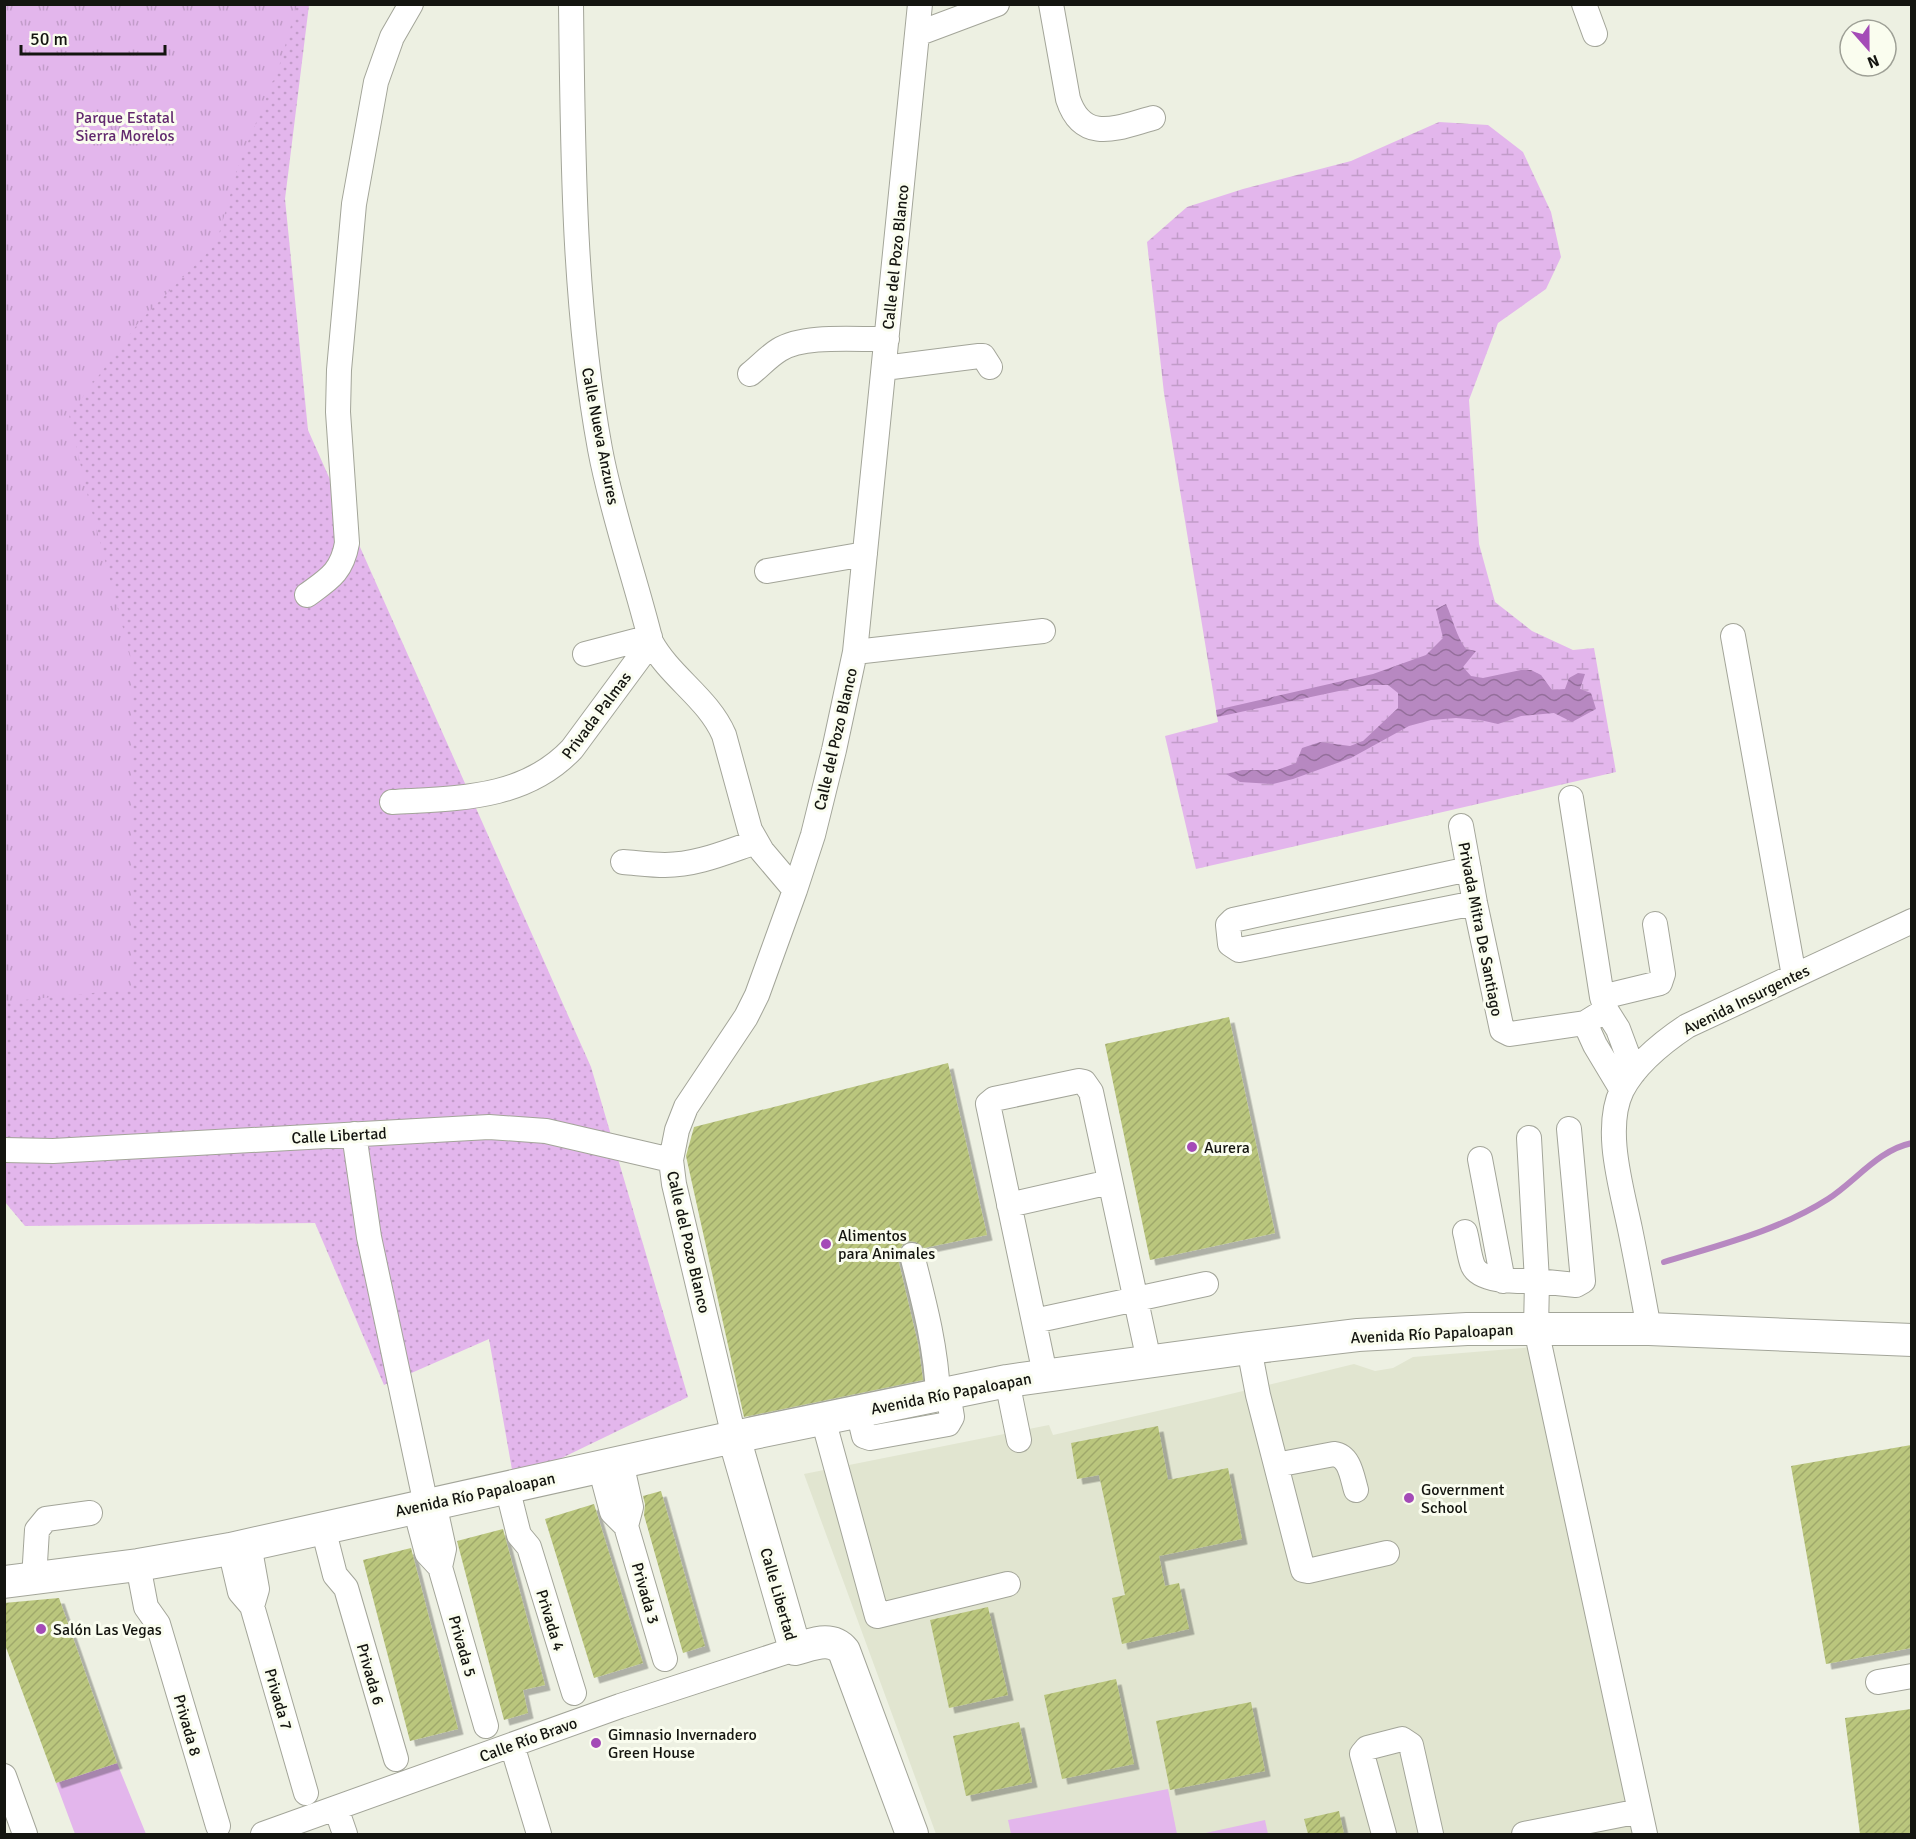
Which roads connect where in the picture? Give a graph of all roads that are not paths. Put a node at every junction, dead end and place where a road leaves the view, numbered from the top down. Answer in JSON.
{"nodes":[{"id":1,"x":411,"y":4,"type":"edge"},
{"id":2,"x":571,"y":4,"type":"edge"},
{"id":3,"x":920,"y":4,"type":"edge"},
{"id":4,"x":997,"y":4,"type":"edge"},
{"id":5,"x":1052,"y":4,"type":"edge"},
{"id":6,"x":1584,"y":4,"type":"edge"},
{"id":7,"x":917,"y":34,"type":"junction"},
{"id":8,"x":1595,"y":34,"type":"dead end"},
{"id":9,"x":1153,"y":118,"type":"dead end"},
{"id":10,"x":887,"y":339,"type":"junction"},
{"id":11,"x":990,"y":367,"type":"dead end"},
{"id":12,"x":884,"y":368,"type":"junction"},
{"id":13,"x":750,"y":374,"type":"dead end"},
{"id":14,"x":865,"y":554,"type":"junction"},
{"id":15,"x":767,"y":571,"type":"dead end"},
{"id":16,"x":307,"y":595,"type":"dead end"},
{"id":17,"x":1043,"y":631,"type":"dead end"},
{"id":18,"x":1733,"y":636,"type":"dead end"},
{"id":19,"x":650,"y":640,"type":"junction"},
{"id":20,"x":855,"y":652,"type":"junction"},
{"id":21,"x":585,"y":654,"type":"dead end"},
{"id":22,"x":1571,"y":798,"type":"dead end"},
{"id":23,"x":392,"y":802,"type":"dead end"},
{"id":24,"x":1461,"y":826,"type":"dead end"},
{"id":25,"x":756,"y":842,"type":"junction"},
{"id":26,"x":623,"y":862,"type":"dead end"},
{"id":27,"x":1469,"y":869,"type":"junction"},
{"id":28,"x":795,"y":890,"type":"junction"},
{"id":29,"x":1475,"y":903,"type":"junction"},
{"id":30,"x":1911,"y":921,"type":"edge"},
{"id":31,"x":1655,"y":924,"type":"dead end"},
{"id":32,"x":1794,"y":976,"type":"junction"},
{"id":33,"x":1609,"y":1012,"type":"junction"},
{"id":34,"x":1585,"y":1023,"type":"junction"},
{"id":35,"x":1656,"y":1049,"type":"junction"},
{"id":36,"x":1628,"y":1081,"type":"junction"},
{"id":37,"x":1569,"y":1129,"type":"dead end"},
{"id":38,"x":354,"y":1134,"type":"junction"},
{"id":39,"x":1529,"y":1138,"type":"dead end"},
{"id":40,"x":4,"y":1150,"type":"edge"},
{"id":41,"x":1480,"y":1159,"type":"dead end"},
{"id":42,"x":671,"y":1160,"type":"junction"},
{"id":43,"x":1110,"y":1182,"type":"junction"},
{"id":44,"x":1009,"y":1205,"type":"junction"},
{"id":45,"x":1465,"y":1232,"type":"dead end"},
{"id":46,"x":912,"y":1255,"type":"dead end"},
{"id":47,"x":1503,"y":1281,"type":"junction"},
{"id":48,"x":1538,"y":1281,"type":"junction"},
{"id":49,"x":1206,"y":1284,"type":"dead end"},
{"id":50,"x":1136,"y":1299,"type":"junction"},
{"id":51,"x":1034,"y":1321,"type":"junction"},
{"id":52,"x":1536,"y":1329,"type":"junction"},
{"id":53,"x":1650,"y":1329,"type":"junction"},
{"id":54,"x":1911,"y":1340,"type":"edge"},
{"id":55,"x":1249,"y":1348,"type":"junction"},
{"id":56,"x":1149,"y":1361,"type":"junction"},
{"id":57,"x":1045,"y":1374,"type":"junction"},
{"id":58,"x":1008,"y":1381,"type":"junction"},
{"id":59,"x":943,"y":1394,"type":"junction"},
{"id":60,"x":823,"y":1419,"type":"junction"},
{"id":61,"x":734,"y":1437,"type":"junction"},
{"id":62,"x":1019,"y":1440,"type":"dead end"},
{"id":63,"x":611,"y":1464,"type":"junction"},
{"id":64,"x":1276,"y":1465,"type":"junction"},
{"id":65,"x":515,"y":1485,"type":"junction"},
{"id":66,"x":1356,"y":1490,"type":"dead end"},
{"id":67,"x":425,"y":1505,"type":"junction"},
{"id":68,"x":90,"y":1513,"type":"dead end"},
{"id":69,"x":331,"y":1526,"type":"junction"},
{"id":70,"x":240,"y":1547,"type":"junction"},
{"id":71,"x":1387,"y":1553,"type":"dead end"},
{"id":72,"x":146,"y":1564,"type":"junction"},
{"id":73,"x":19,"y":1580,"type":"edge"},
{"id":74,"x":1008,"y":1584,"type":"dead end"},
{"id":75,"x":795,"y":1649,"type":"junction"},
{"id":76,"x":665,"y":1659,"type":"dead end"},
{"id":77,"x":1911,"y":1676,"type":"edge"},
{"id":78,"x":1878,"y":1682,"type":"dead end"},
{"id":79,"x":574,"y":1693,"type":"dead end"},
{"id":80,"x":486,"y":1726,"type":"dead end"},
{"id":81,"x":512,"y":1745,"type":"junction"},
{"id":82,"x":396,"y":1759,"type":"dead end"},
{"id":83,"x":4,"y":1776,"type":"edge"},
{"id":84,"x":306,"y":1793,"type":"dead end"},
{"id":85,"x":336,"y":1808,"type":"junction"},
{"id":86,"x":1640,"y":1811,"type":"junction"},
{"id":87,"x":218,"y":1826,"type":"dead end"},
{"id":88,"x":25,"y":1834,"type":"edge"},
{"id":89,"x":263,"y":1834,"type":"edge"},
{"id":90,"x":345,"y":1834,"type":"edge"},
{"id":91,"x":539,"y":1834,"type":"edge"},
{"id":92,"x":912,"y":1834,"type":"edge"},
{"id":93,"x":1384,"y":1834,"type":"edge"},
{"id":94,"x":1431,"y":1834,"type":"edge"},
{"id":95,"x":1524,"y":1834,"type":"edge"},
{"id":96,"x":1645,"y":1834,"type":"edge"}],
"edges":[{"from":1,"to":16,"type":"street"},
{"from":2,"to":19,"type":"street","name":"Calle Nueva Anzures"},
{"from":3,"to":7,"type":"street","name":"Calle del Pozo Blanco"},
{"from":4,"to":7,"type":"street"},
{"from":5,"to":9,"type":"street"},
{"from":6,"to":8,"type":"street"},
{"from":7,"to":10,"type":"street","name":"Calle del Pozo Blanco"},
{"from":10,"to":12,"type":"street","name":"Calle del Pozo Blanco"},
{"from":10,"to":13,"type":"street"},
{"from":11,"to":12,"type":"street"},
{"from":12,"to":14,"type":"street","name":"Calle del Pozo Blanco"},
{"from":14,"to":15,"type":"street"},
{"from":14,"to":20,"type":"street","name":"Calle del Pozo Blanco"},
{"from":17,"to":20,"type":"street"},
{"from":18,"to":32,"type":"street"},
{"from":19,"to":21,"type":"street"},
{"from":19,"to":23,"type":"street","name":"Privada Palmas"},
{"from":19,"to":25,"type":"street","name":"Calle Nueva Anzures"},
{"from":20,"to":28,"type":"street","name":"Calle del Pozo Blanco"},
{"from":22,"to":33,"type":"street"},
{"from":24,"to":27,"type":"street","name":"Privada Mitra De Santiago"},
{"from":25,"to":26,"type":"street"},
{"from":25,"to":28,"type":"street","name":"Calle Nueva Anzures"},
{"from":27,"to":29,"type":"street","name":"Privada Mitra De Santiago"},
{"from":27,"to":29,"type":"street"},
{"from":28,"to":42,"type":"street","name":"Calle del Pozo Blanco"},
{"from":29,"to":34,"type":"street","name":"Privada Mitra De Santiago"},
{"from":30,"to":32,"type":"street","name":"Avenida Insurgentes"},
{"from":31,"to":33,"type":"street","name":"Privada Mitra De Santiago"},
{"from":32,"to":35,"type":"street","name":"Avenida Insurgentes"},
{"from":33,"to":34,"type":"street","name":"Privada Mitra De Santiago"},
{"from":33,"to":35,"type":"street"},
{"from":33,"to":36,"type":"street"},
{"from":34,"to":36,"type":"street"},
{"from":35,"to":36,"type":"street","name":"Avenida Insurgentes"},
{"from":36,"to":53,"type":"street"},
{"from":37,"to":48,"type":"street"},
{"from":38,"to":40,"type":"street","name":"Calle Libertad"},
{"from":38,"to":42,"type":"street","name":"Calle Libertad"},
{"from":38,"to":67,"type":"street","name":"Privada 5"},
{"from":39,"to":48,"type":"street"},
{"from":41,"to":47,"type":"street"},
{"from":42,"to":61,"type":"street","name":"Calle del Pozo Blanco"},
{"from":43,"to":44,"type":"street"},
{"from":43,"to":44,"type":"street"},
{"from":43,"to":50,"type":"street"},
{"from":44,"to":51,"type":"street"},
{"from":45,"to":47,"type":"street"},
{"from":46,"to":59,"type":"street"},
{"from":47,"to":48,"type":"street"},
{"from":48,"to":52,"type":"street"},
{"from":49,"to":50,"type":"street"},
{"from":50,"to":51,"type":"street"},
{"from":50,"to":56,"type":"street"},
{"from":51,"to":57,"type":"street"},
{"from":52,"to":53,"type":"main road","name":"Avenida Río Papaloapan"},
{"from":52,"to":55,"type":"main road","name":"Avenida Río Papaloapan"},
{"from":52,"to":86,"type":"street"},
{"from":53,"to":54,"type":"main road","name":"Avenida Río Papaloapan"},
{"from":55,"to":56,"type":"main road","name":"Avenida Río Papaloapan"},
{"from":55,"to":64,"type":"street"},
{"from":56,"to":57,"type":"main road","name":"Avenida Río Papaloapan"},
{"from":57,"to":58,"type":"main road","name":"Avenida Río Papaloapan"},
{"from":58,"to":59,"type":"main road","name":"Avenida Río Papaloapan"},
{"from":58,"to":62,"type":"street"},
{"from":59,"to":60,"type":"main road","name":"Avenida Río Papaloapan"},
{"from":60,"to":61,"type":"main road","name":"Avenida Río Papaloapan"},
{"from":60,"to":74,"type":"street"},
{"from":61,"to":63,"type":"main road","name":"Avenida Río Papaloapan"},
{"from":61,"to":75,"type":"main road","name":"Calle Libertad"},
{"from":63,"to":65,"type":"main road","name":"Avenida Río Papaloapan"},
{"from":63,"to":76,"type":"street","name":"Privada 3"},
{"from":64,"to":66,"type":"street"},
{"from":64,"to":71,"type":"street"},
{"from":65,"to":67,"type":"main road","name":"Avenida Río Papaloapan"},
{"from":65,"to":79,"type":"street","name":"Privada 4"},
{"from":67,"to":69,"type":"main road","name":"Avenida Río Papaloapan"},
{"from":67,"to":80,"type":"street","name":"Privada 5"},
{"from":68,"to":73,"type":"street"},
{"from":69,"to":70,"type":"main road","name":"Avenida Río Papaloapan"},
{"from":69,"to":82,"type":"street","name":"Privada 6"},
{"from":70,"to":72,"type":"main road","name":"Avenida Río Papaloapan"},
{"from":70,"to":84,"type":"street","name":"Privada 7"},
{"from":72,"to":73,"type":"main road","name":"Avenida Río Papaloapan"},
{"from":72,"to":87,"type":"street","name":"Privada 8"},
{"from":75,"to":81,"type":"street","name":"Calle Río Bravo"},
{"from":75,"to":92,"type":"main road","name":"Calle Libertad"},
{"from":77,"to":78,"type":"street"},
{"from":81,"to":85,"type":"street","name":"Calle Río Bravo"},
{"from":81,"to":91,"type":"street"},
{"from":83,"to":88,"type":"street"},
{"from":85,"to":89,"type":"street","name":"Calle Río Bravo"},
{"from":85,"to":90,"type":"street"},
{"from":86,"to":95,"type":"street"},
{"from":86,"to":96,"type":"street"},
{"from":93,"to":94,"type":"street"}]}
